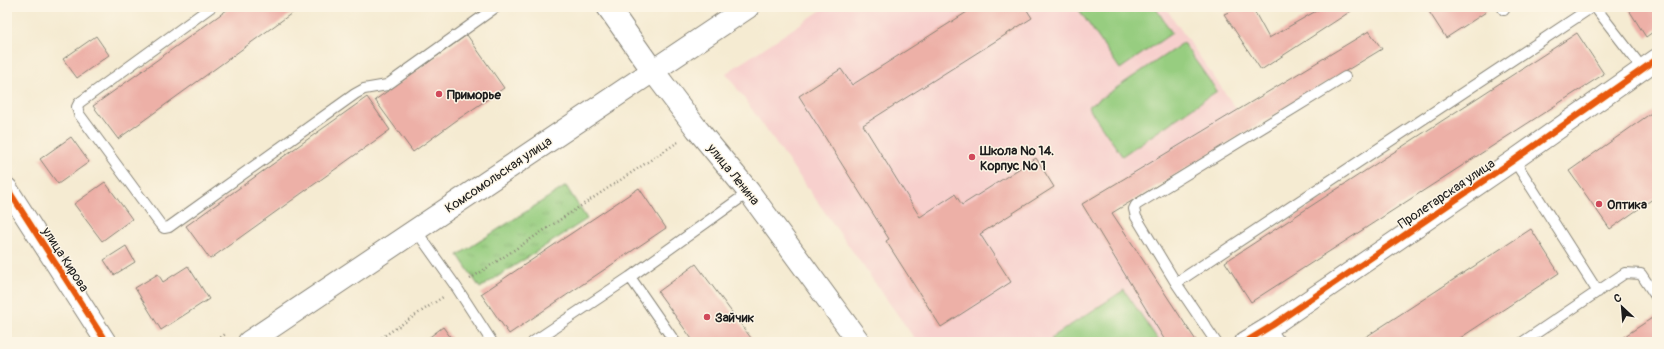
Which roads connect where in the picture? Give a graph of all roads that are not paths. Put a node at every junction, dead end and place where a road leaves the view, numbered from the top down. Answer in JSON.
{"nodes":[{"id":1,"x":211,"y":7,"type":"edge"},
{"id":2,"x":496,"y":7,"type":"edge"},
{"id":3,"x":608,"y":7,"type":"edge"},
{"id":4,"x":748,"y":7,"type":"edge"},
{"id":5,"x":1593,"y":7,"type":"edge"},
{"id":6,"x":1650,"y":64,"type":"edge"},
{"id":7,"x":653,"y":71,"type":"junction"},
{"id":8,"x":1345,"y":77,"type":"dead end"},
{"id":9,"x":1512,"y":161,"type":"junction"},
{"id":10,"x":7,"y":188,"type":"edge"},
{"id":11,"x":749,"y":192,"type":"junction"},
{"id":12,"x":415,"y":229,"type":"junction"},
{"id":13,"x":630,"y":277,"type":"junction"},
{"id":14,"x":1176,"y":283,"type":"junction"},
{"id":15,"x":1598,"y":292,"type":"junction"},
{"id":16,"x":1657,"y":298,"type":"edge"},
{"id":17,"x":1274,"y":331,"type":"edge"},
{"id":18,"x":106,"y":342,"type":"edge"},
{"id":19,"x":249,"y":342,"type":"edge"},
{"id":20,"x":492,"y":342,"type":"edge"},
{"id":21,"x":533,"y":342,"type":"edge"},
{"id":22,"x":676,"y":342,"type":"edge"},
{"id":23,"x":859,"y":342,"type":"edge"},
{"id":24,"x":1216,"y":342,"type":"edge"},
{"id":25,"x":1245,"y":342,"type":"edge"},
{"id":26,"x":1523,"y":342,"type":"edge"}],
"edges":[{"from":1,"to":2,"type":"lane"},
{"from":3,"to":7,"type":"main road","name":"улица Ленина"},
{"from":4,"to":7,"type":"main road","name":"Комсомольская улица"},
{"from":5,"to":6,"type":"lane"},
{"from":5,"to":14,"type":"lane"},
{"from":6,"to":9,"type":"street","name":"Пролетарская улица"},
{"from":7,"to":11,"type":"main road","name":"улица Ленина"},
{"from":7,"to":12,"type":"main road","name":"Комсомольская улица"},
{"from":8,"to":14,"type":"lane"},
{"from":9,"to":15,"type":"lane"},
{"from":9,"to":17,"type":"street","name":"Пролетарская улица"},
{"from":10,"to":18,"type":"street","name":"улица Кирова"},
{"from":11,"to":13,"type":"lane"},
{"from":11,"to":23,"type":"main road","name":"улица Ленина"},
{"from":12,"to":19,"type":"main road","name":"Комсомольская улица"},
{"from":12,"to":20,"type":"lane"},
{"from":13,"to":21,"type":"lane"},
{"from":13,"to":22,"type":"lane"},
{"from":14,"to":24,"type":"lane"},
{"from":15,"to":16,"type":"lane"},
{"from":15,"to":26,"type":"lane"},
{"from":17,"to":25,"type":"street","name":"Пролетарская улица"}]}
